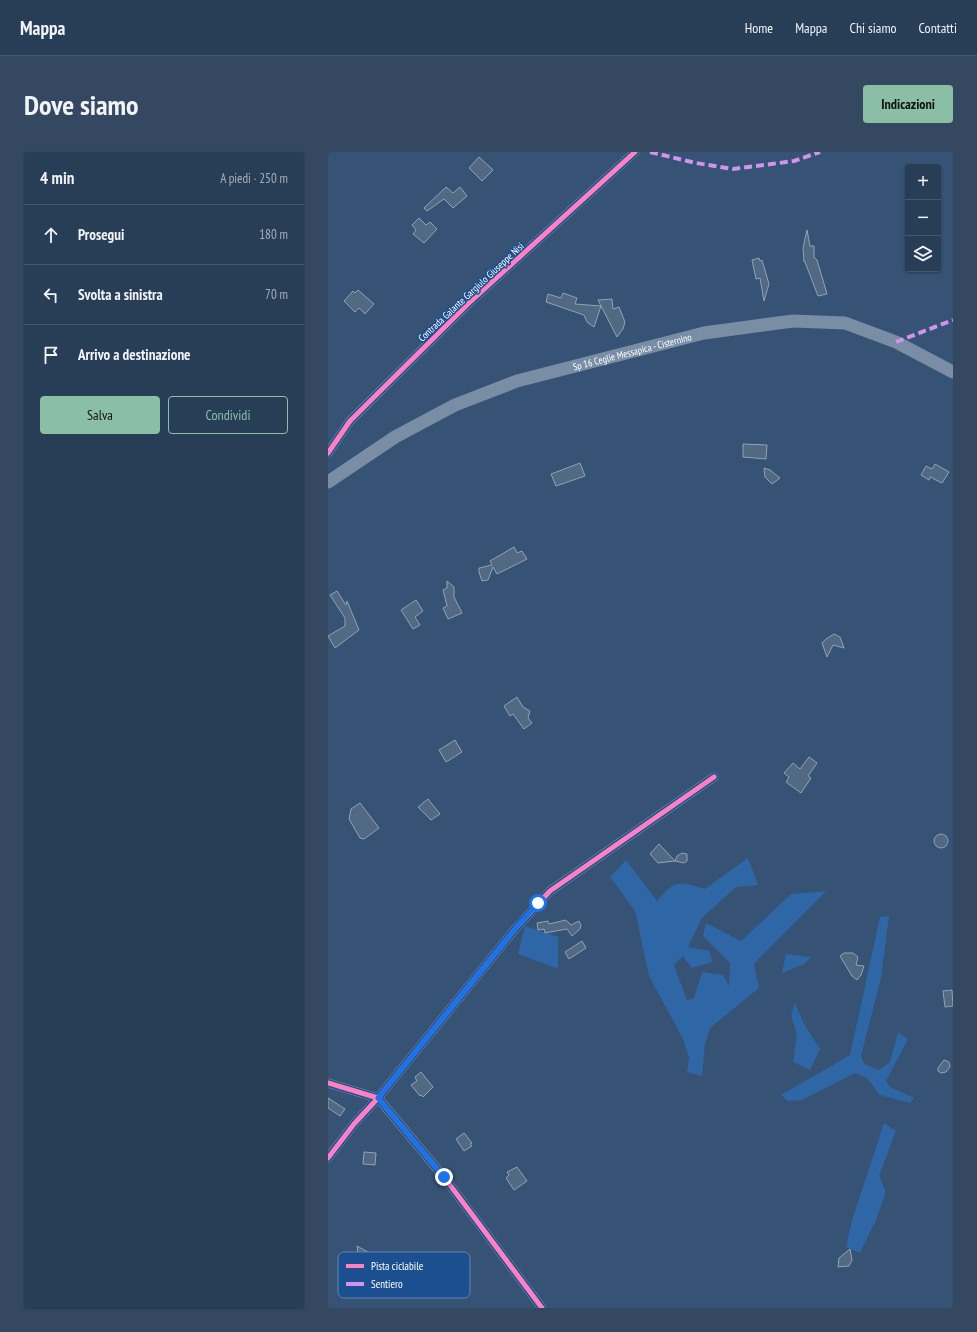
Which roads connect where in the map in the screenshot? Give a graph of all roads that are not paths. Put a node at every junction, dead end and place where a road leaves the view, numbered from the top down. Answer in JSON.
{"nodes":[{"id":1,"x":635,"y":152,"type":"edge"},
{"id":2,"x":953,"y":372,"type":"edge"},
{"id":3,"x":328,"y":453,"type":"edge"},
{"id":4,"x":328,"y":482,"type":"edge"},
{"id":5,"x":714,"y":777,"type":"dead end"},
{"id":6,"x":328,"y":1083,"type":"edge"},
{"id":7,"x":378,"y":1098,"type":"junction"},
{"id":8,"x":328,"y":1158,"type":"edge"},
{"id":9,"x":542,"y":1308,"type":"edge"}],
"edges":[{"from":1,"to":3,"type":"street","name":"Contrada Galante Gargiulo Giuseppe Nisi"},
{"from":2,"to":4,"type":"main road","name":"Sp 16 Ceglie Messapica - Cisternino"},
{"from":5,"to":7,"type":"street"},
{"from":6,"to":7,"type":"street"},
{"from":7,"to":8,"type":"street"},
{"from":7,"to":9,"type":"street"}]}
